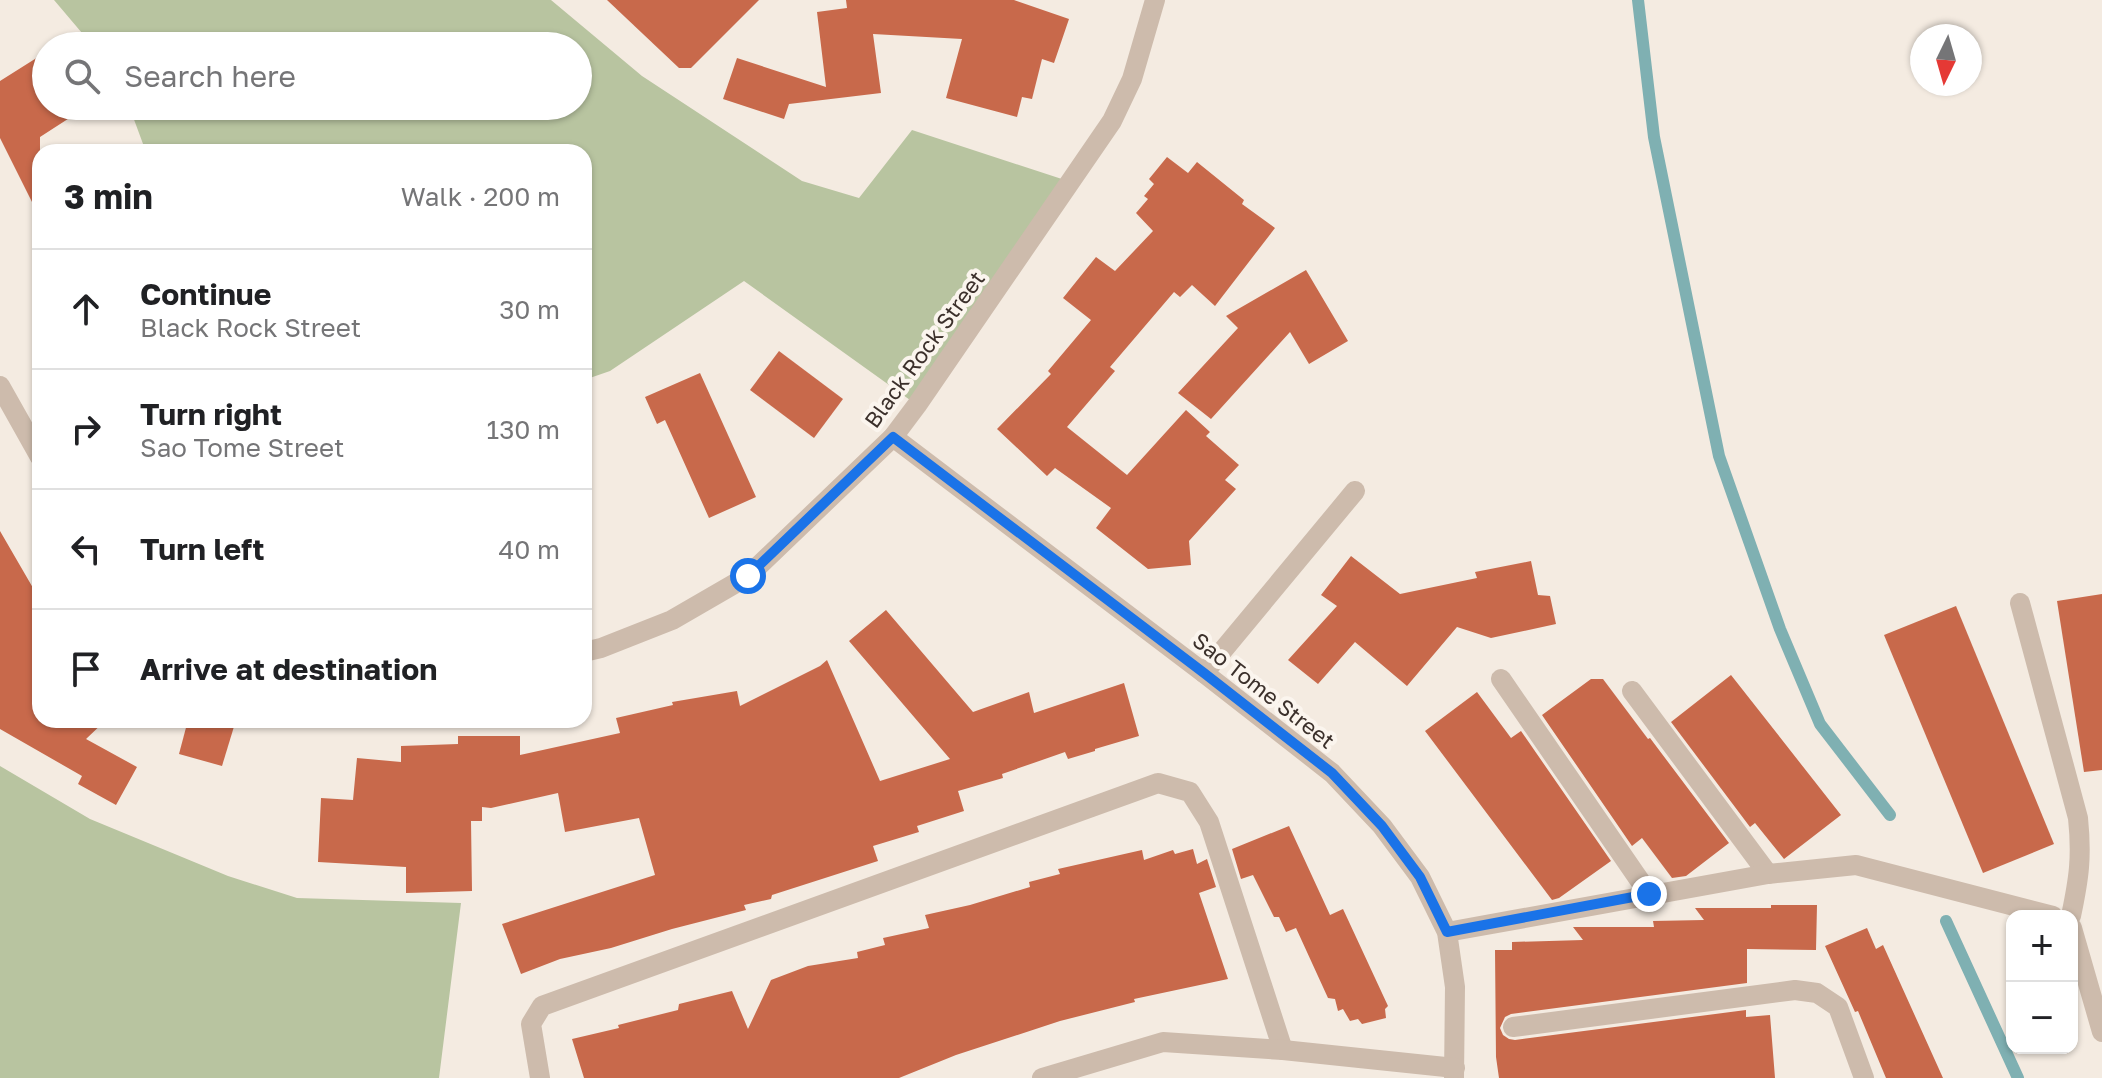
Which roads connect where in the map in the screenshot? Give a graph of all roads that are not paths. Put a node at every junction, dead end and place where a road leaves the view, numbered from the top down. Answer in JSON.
{"nodes":[{"id":1,"x":1155,"y":0,"type":"edge"},
{"id":2,"x":0,"y":386,"type":"edge"},
{"id":3,"x":893,"y":437,"type":"junction"},
{"id":4,"x":32,"y":443,"type":"edge"},
{"id":5,"x":1355,"y":491,"type":"dead end"},
{"id":6,"x":2020,"y":603,"type":"dead end"},
{"id":7,"x":592,"y":650,"type":"edge"},
{"id":8,"x":1204,"y":673,"type":"junction"},
{"id":9,"x":1501,"y":679,"type":"dead end"},
{"id":10,"x":1632,"y":691,"type":"dead end"},
{"id":11,"x":1768,"y":874,"type":"junction"},
{"id":12,"x":1649,"y":894,"type":"junction"},
{"id":13,"x":2030,"y":910,"type":"edge"},
{"id":14,"x":2072,"y":910,"type":"edge"},
{"id":15,"x":1447,"y":932,"type":"junction"},
{"id":16,"x":2078,"y":949,"type":"edge"},
{"id":17,"x":1513,"y":1027,"type":"dead end"},
{"id":18,"x":2102,"y":1032,"type":"edge"},
{"id":19,"x":1283,"y":1050,"type":"junction"},
{"id":20,"x":1454,"y":1073,"type":"edge"},
{"id":21,"x":540,"y":1078,"type":"edge"},
{"id":22,"x":1042,"y":1078,"type":"edge"},
{"id":23,"x":1864,"y":1078,"type":"edge"}],
"edges":[{"from":1,"to":3,"type":"street","name":"Black Rock Street"},
{"from":2,"to":4,"type":"street"},
{"from":3,"to":7,"type":"street","name":"Black Rock Street"},
{"from":3,"to":8,"type":"street","name":"Sao Tome Street"},
{"from":5,"to":8,"type":"street"},
{"from":6,"to":14,"type":"street"},
{"from":8,"to":15,"type":"street","name":"Sao Tome Street"},
{"from":9,"to":12,"type":"street"},
{"from":10,"to":11,"type":"street"},
{"from":11,"to":12,"type":"street"},
{"from":11,"to":13,"type":"street"},
{"from":12,"to":15,"type":"street"},
{"from":15,"to":20,"type":"street","name":"Sao Tome Street"},
{"from":16,"to":18,"type":"street"},
{"from":17,"to":23,"type":"street"},
{"from":19,"to":20,"type":"street"},
{"from":19,"to":21,"type":"street"},
{"from":19,"to":22,"type":"street"}]}
